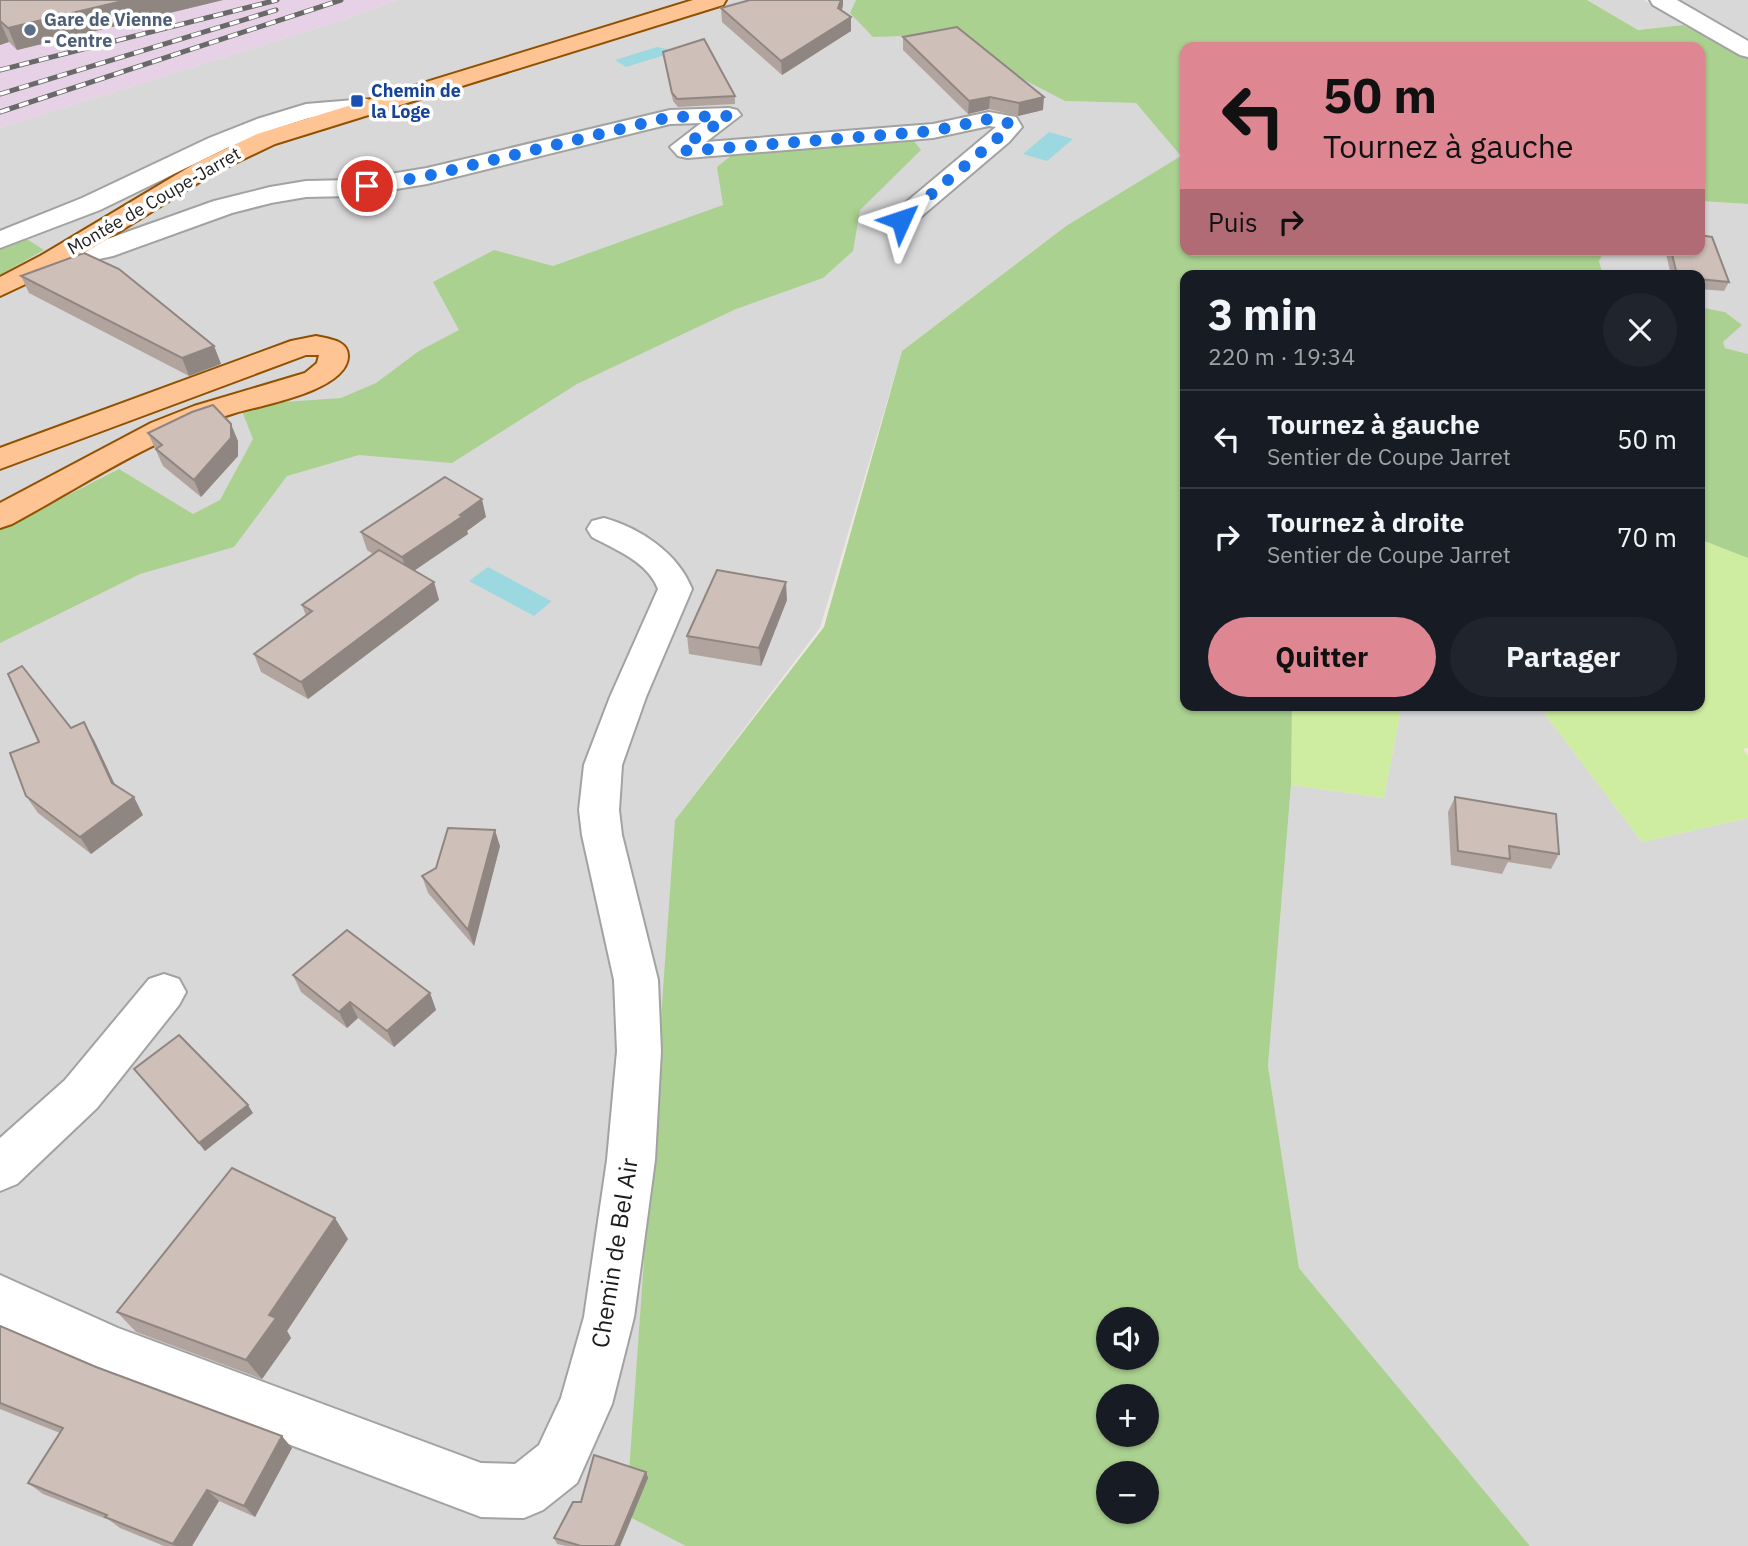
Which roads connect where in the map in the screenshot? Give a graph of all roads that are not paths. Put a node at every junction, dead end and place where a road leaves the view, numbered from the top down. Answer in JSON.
{"nodes":[{"id":1,"x":715,"y":0,"type":"edge"},
{"id":2,"x":1661,"y":0,"type":"edge"},
{"id":3,"x":1748,"y":50,"type":"edge"},
{"id":4,"x":366,"y":106,"type":"junction"},
{"id":5,"x":901,"y":220,"type":"dead end"},
{"id":6,"x":0,"y":240,"type":"edge"},
{"id":7,"x":52,"y":261,"type":"junction"},
{"id":8,"x":0,"y":288,"type":"edge"},
{"id":9,"x":0,"y":459,"type":"edge"},
{"id":10,"x":0,"y":517,"type":"edge"},
{"id":11,"x":604,"y":529,"type":"dead end"},
{"id":12,"x":164,"y":992,"type":"dead end"},
{"id":13,"x":0,"y":1169,"type":"edge"},
{"id":14,"x":0,"y":1300,"type":"edge"}],
"edges":[{"from":1,"to":4,"type":"main road","name":"Montée de Coupe-Jarret"},
{"from":2,"to":3,"type":"street"},
{"from":4,"to":6,"type":"street"},
{"from":4,"to":7,"type":"main road","name":"Montée de Coupe-Jarret"},
{"from":5,"to":7,"type":"street"},
{"from":7,"to":8,"type":"main road","name":"Montée de Coupe-Jarret"},
{"from":9,"to":10,"type":"main road"},
{"from":11,"to":14,"type":"street","name":"Chemin de Bel Air"},
{"from":12,"to":13,"type":"street"}]}
